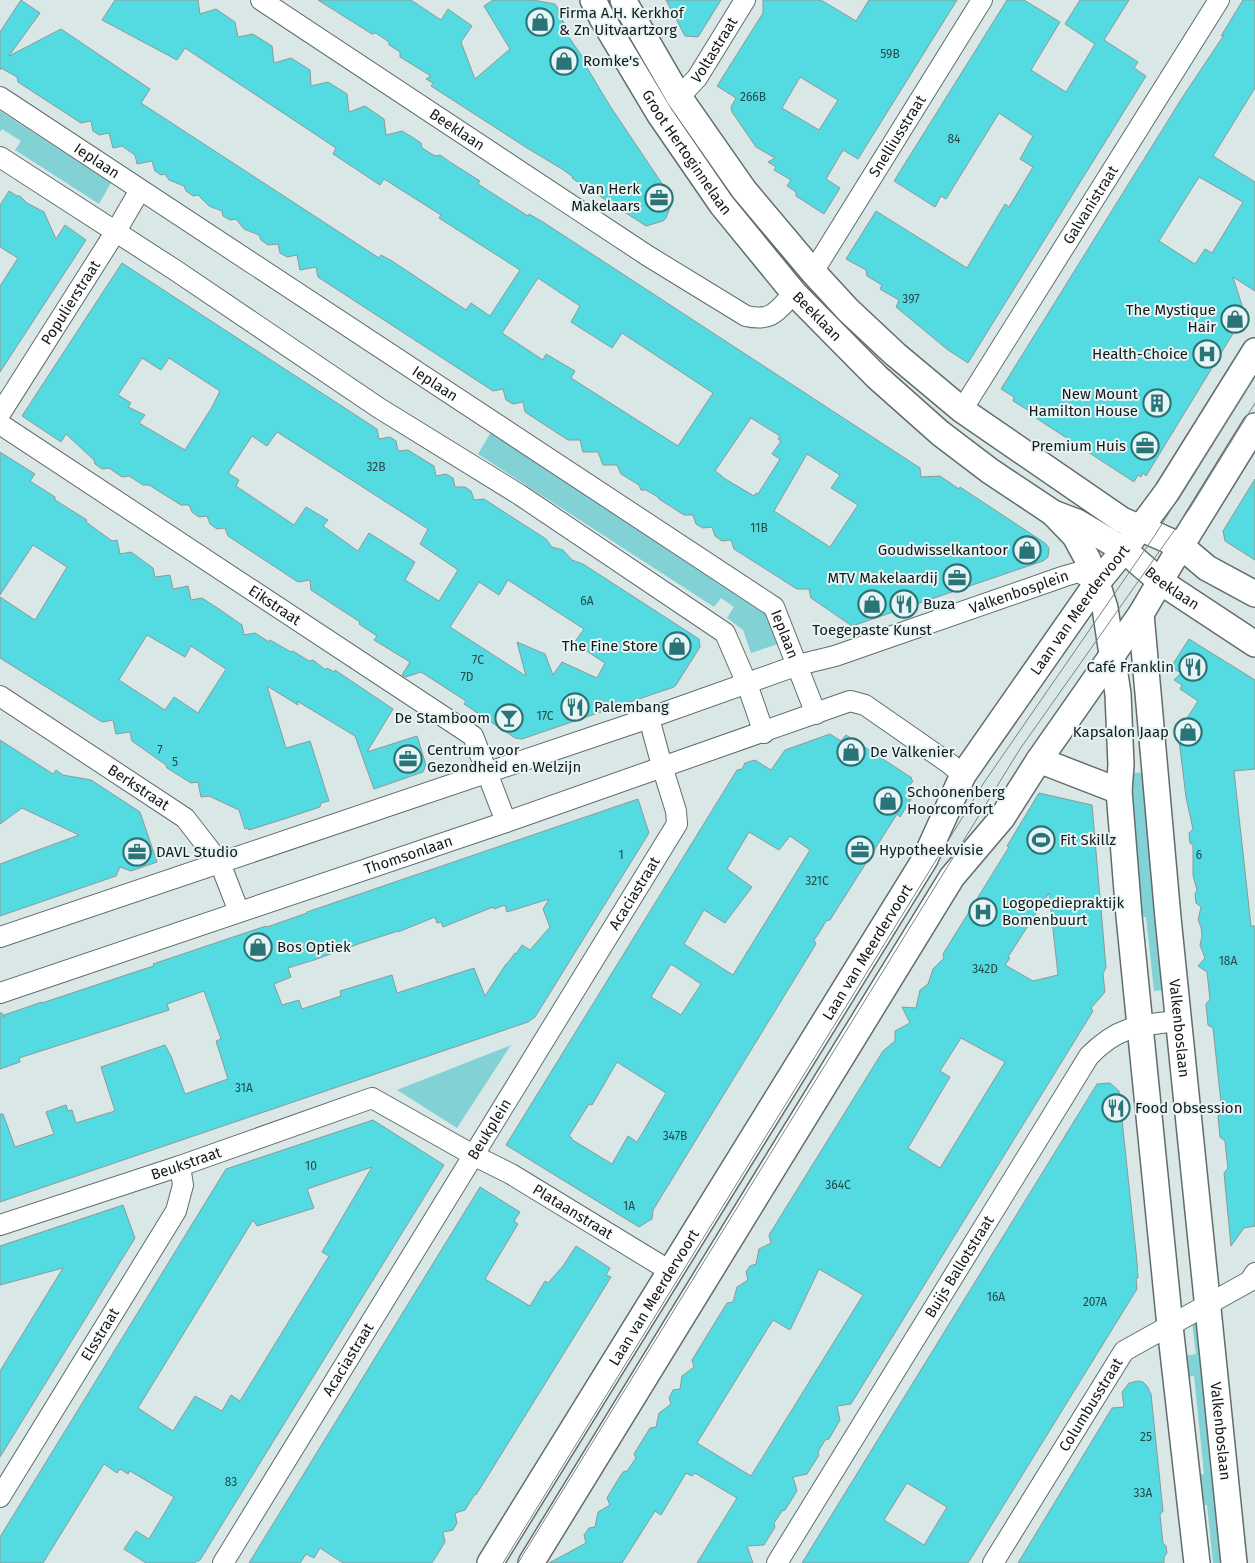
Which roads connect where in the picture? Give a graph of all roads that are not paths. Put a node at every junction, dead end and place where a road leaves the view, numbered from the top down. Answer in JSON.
{"nodes":[{"id":1,"x":260,"y":0,"type":"edge"},
{"id":2,"x":594,"y":0,"type":"edge"},
{"id":3,"x":623,"y":0,"type":"edge"},
{"id":4,"x":745,"y":0,"type":"edge"},
{"id":5,"x":982,"y":0,"type":"edge"},
{"id":6,"x":1219,"y":0,"type":"edge"},
{"id":7,"x":0,"y":97,"type":"edge"},
{"id":8,"x":679,"y":97,"type":"junction"},
{"id":9,"x":0,"y":157,"type":"edge"},
{"id":10,"x":140,"y":190,"type":"junction"},
{"id":11,"x":116,"y":231,"type":"junction"},
{"id":12,"x":813,"y":272,"type":"junction"},
{"id":13,"x":794,"y":293,"type":"junction"},
{"id":14,"x":1255,"y":351,"type":"edge"},
{"id":15,"x":962,"y":410,"type":"junction"},
{"id":16,"x":0,"y":414,"type":"edge"},
{"id":17,"x":0,"y":424,"type":"edge"},
{"id":18,"x":1255,"y":426,"type":"edge"},
{"id":19,"x":1053,"y":513,"type":"junction"},
{"id":20,"x":1139,"y":528,"type":"junction"},
{"id":21,"x":1181,"y":546,"type":"junction"},
{"id":22,"x":1124,"y":550,"type":"junction"},
{"id":23,"x":1097,"y":582,"type":"junction"},
{"id":24,"x":1161,"y":582,"type":"junction"},
{"id":25,"x":1255,"y":594,"type":"edge"},
{"id":26,"x":1141,"y":614,"type":"junction"},
{"id":27,"x":1255,"y":644,"type":"edge"},
{"id":28,"x":1112,"y":656,"type":"junction"},
{"id":29,"x":798,"y":665,"type":"junction"},
{"id":30,"x":747,"y":684,"type":"junction"},
{"id":31,"x":0,"y":696,"type":"edge"},
{"id":32,"x":816,"y":714,"type":"junction"},
{"id":33,"x":649,"y":718,"type":"junction"},
{"id":34,"x":764,"y":732,"type":"junction"},
{"id":35,"x":1039,"y":760,"type":"junction"},
{"id":36,"x":662,"y":766,"type":"junction"},
{"id":37,"x":487,"y":772,"type":"junction"},
{"id":38,"x":963,"y":775,"type":"junction"},
{"id":39,"x":1119,"y":792,"type":"junction"},
{"id":40,"x":506,"y":822,"type":"junction"},
{"id":41,"x":220,"y":863,"type":"junction"},
{"id":42,"x":239,"y":912,"type":"junction"},
{"id":43,"x":0,"y":937,"type":"edge"},
{"id":44,"x":0,"y":992,"type":"edge"},
{"id":45,"x":1179,"y":1021,"type":"junction"},
{"id":46,"x":1141,"y":1024,"type":"junction"},
{"id":47,"x":534,"y":1056,"type":"joint"},
{"id":48,"x":372,"y":1098,"type":"joint"},
{"id":49,"x":473,"y":1155,"type":"junction"},
{"id":50,"x":180,"y":1166,"type":"junction"},
{"id":51,"x":0,"y":1225,"type":"edge"},
{"id":52,"x":670,"y":1272,"type":"junction"},
{"id":53,"x":1255,"y":1273,"type":"edge"},
{"id":54,"x":1208,"y":1305,"type":"junction"},
{"id":55,"x":1170,"y":1326,"type":"junction"},
{"id":56,"x":0,"y":1497,"type":"edge"},
{"id":57,"x":224,"y":1563,"type":"edge"},
{"id":58,"x":490,"y":1563,"type":"edge"},
{"id":59,"x":531,"y":1563,"type":"edge"},
{"id":60,"x":777,"y":1563,"type":"edge"},
{"id":61,"x":994,"y":1563,"type":"edge"},
{"id":62,"x":1197,"y":1563,"type":"edge"},
{"id":63,"x":1234,"y":1563,"type":"edge"}],
"edges":[{"from":1,"to":13,"type":"street","name":"Beeklaan"},
{"from":2,"to":13,"type":"street","name":"Groot Hertoginnelaan"},
{"from":3,"to":8,"type":"street","name":"Groot Hertoginnelaan"},
{"from":4,"to":8,"type":"street","name":"Voltastraat"},
{"from":5,"to":12,"type":"street","name":"Snelliusstraat"},
{"from":6,"to":15,"type":"street","name":"Galvanistraat"},
{"from":7,"to":10,"type":"street","name":"Ieplaan"},
{"from":8,"to":12,"type":"street","name":"Groot Hertoginnelaan"},
{"from":9,"to":11,"type":"street"},
{"from":10,"to":11,"type":"street","name":"Populierstraat"},
{"from":10,"to":29,"type":"street","name":"Ieplaan"},
{"from":11,"to":16,"type":"street","name":"Populierstraat"},
{"from":11,"to":30,"type":"street"},
{"from":12,"to":15,"type":"street","name":"Beeklaan"},
{"from":13,"to":19,"type":"street","name":"Beeklaan"},
{"from":14,"to":20,"type":"street","name":"Laan van Meerdervoort"},
{"from":15,"to":20,"type":"street","name":"Beeklaan"},
{"from":17,"to":37,"type":"street","name":"Eikstraat"},
{"from":18,"to":21,"type":"street"},
{"from":19,"to":22,"type":"street","name":"Beeklaan"},
{"from":19,"to":23,"type":"street"},
{"from":20,"to":21,"type":"street","name":"Beeklaan"},
{"from":20,"to":22,"type":"street","name":"Laan van Meerdervoort"},
{"from":21,"to":24,"type":"street"},
{"from":21,"to":25,"type":"street","name":"Beeklaan"},
{"from":22,"to":23,"type":"street","name":"Laan van Meerdervoort"},
{"from":22,"to":24,"type":"street","name":"Beeklaan"},
{"from":23,"to":28,"type":"street"},
{"from":23,"to":29,"type":"street","name":"Valkenbosplein"},
{"from":23,"to":38,"type":"street","name":"Laan van Meerdervoort"},
{"from":24,"to":26,"type":"street"},
{"from":24,"to":27,"type":"street","name":"Beeklaan"},
{"from":26,"to":28,"type":"street"},
{"from":26,"to":45,"type":"street","name":"Valkenboslaan"},
{"from":28,"to":35,"type":"street"},
{"from":28,"to":39,"type":"street"},
{"from":29,"to":30,"type":"street"},
{"from":29,"to":32,"type":"street","name":"Ieplaan"},
{"from":30,"to":33,"type":"street"},
{"from":30,"to":34,"type":"street"},
{"from":31,"to":41,"type":"street","name":"Berkstraat"},
{"from":32,"to":34,"type":"street","name":"Thomsonlaan"},
{"from":32,"to":38,"type":"street"},
{"from":33,"to":36,"type":"street","name":"Acaciastraat"},
{"from":33,"to":37,"type":"street"},
{"from":34,"to":36,"type":"street","name":"Thomsonlaan"},
{"from":35,"to":39,"type":"street"},
{"from":35,"to":59,"type":"street"},
{"from":36,"to":40,"type":"street","name":"Thomsonlaan"},
{"from":36,"to":47,"type":"street","name":"Acaciastraat"},
{"from":37,"to":40,"type":"street","name":"Eikstraat"},
{"from":37,"to":41,"type":"street"},
{"from":38,"to":52,"type":"street","name":"Laan van Meerdervoort"},
{"from":39,"to":46,"type":"street"},
{"from":40,"to":42,"type":"street","name":"Thomsonlaan"},
{"from":41,"to":42,"type":"street","name":"Berkstraat"},
{"from":41,"to":43,"type":"street"},
{"from":42,"to":44,"type":"street","name":"Thomsonlaan"},
{"from":45,"to":46,"type":"street","name":"Buijs Ballotstraat"},
{"from":45,"to":54,"type":"street","name":"Valkenboslaan"},
{"from":46,"to":55,"type":"street"},
{"from":46,"to":60,"type":"street","name":"Buijs Ballotstraat"},
{"from":47,"to":49,"type":"street","name":"Beukplein"},
{"from":48,"to":49,"type":"street","name":"Beukplein"},
{"from":48,"to":50,"type":"street","name":"Beukstraat"},
{"from":49,"to":52,"type":"street","name":"Plataanstraat"},
{"from":49,"to":57,"type":"street","name":"Acaciastraat"},
{"from":50,"to":51,"type":"street","name":"Beukstraat"},
{"from":50,"to":56,"type":"street","name":"Elsstraat"},
{"from":52,"to":58,"type":"street","name":"Laan van Meerdervoort"},
{"from":53,"to":54,"type":"street","name":"Columbusstraat"},
{"from":54,"to":55,"type":"street","name":"Columbusstraat"},
{"from":54,"to":63,"type":"street","name":"Valkenboslaan"},
{"from":55,"to":61,"type":"street","name":"Columbusstraat"},
{"from":55,"to":62,"type":"street"}]}
